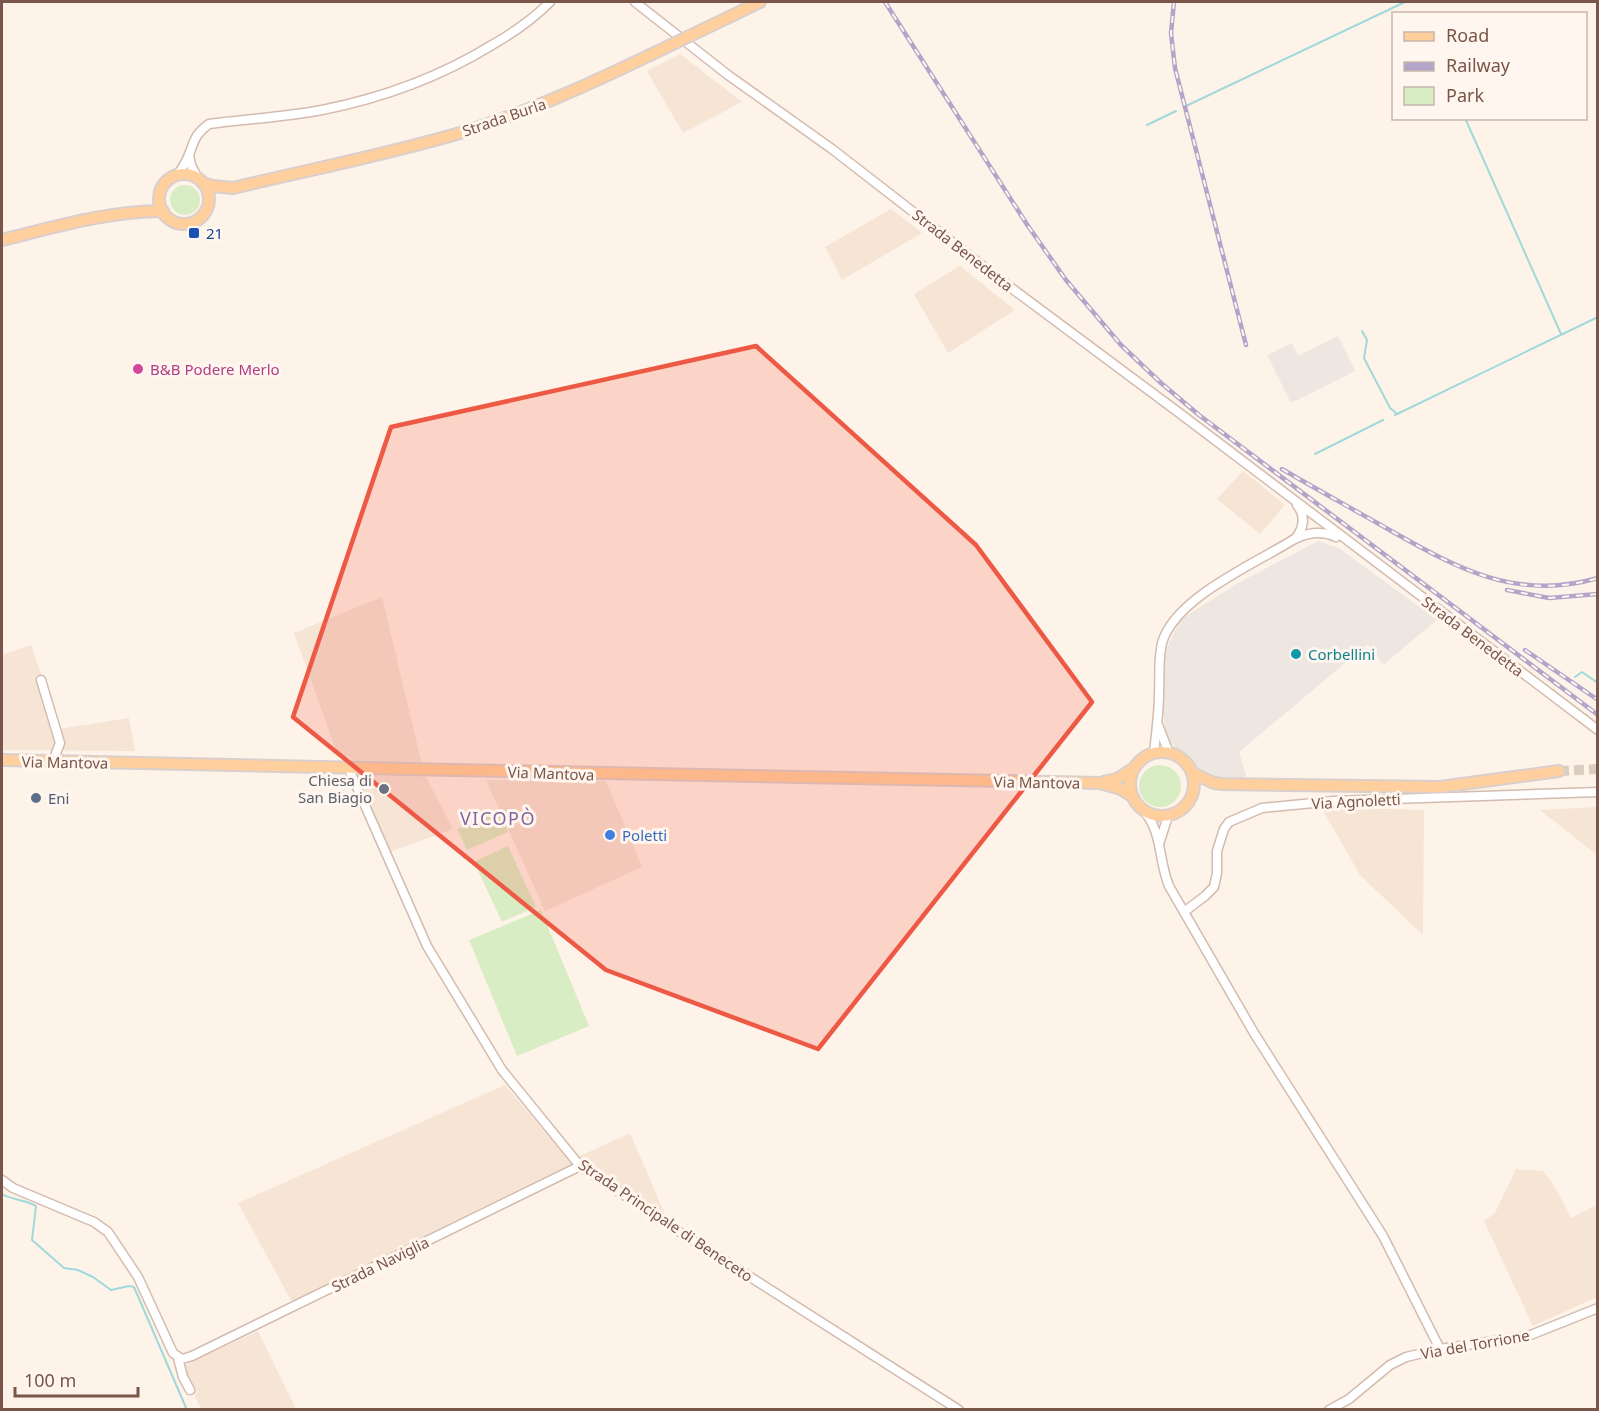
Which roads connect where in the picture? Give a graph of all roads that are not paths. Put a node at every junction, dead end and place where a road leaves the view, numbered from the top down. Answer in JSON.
{"nodes":[{"id":1,"x":550,"y":2,"type":"edge"},
{"id":2,"x":635,"y":2,"type":"edge"},
{"id":3,"x":760,"y":2,"type":"edge"},
{"id":4,"x":189,"y":155,"type":"junction"},
{"id":5,"x":178,"y":175,"type":"junction"},
{"id":6,"x":201,"y":181,"type":"junction"},
{"id":7,"x":233,"y":188,"type":"junction"},
{"id":8,"x":161,"y":190,"type":"junction"},
{"id":9,"x":209,"y":205,"type":"junction"},
{"id":10,"x":135,"y":211,"type":"junction"},
{"id":11,"x":163,"y":212,"type":"junction"},
{"id":12,"x":2,"y":240,"type":"edge"},
{"id":13,"x":1292,"y":498,"type":"junction"},
{"id":14,"x":1304,"y":522,"type":"junction"},
{"id":15,"x":1327,"y":526,"type":"junction"},
{"id":16,"x":1317,"y":533,"type":"junction"},
{"id":17,"x":1296,"y":538,"type":"junction"},
{"id":18,"x":1348,"y":542,"type":"junction"},
{"id":19,"x":41,"y":680,"type":"dead end"},
{"id":20,"x":1158,"y":723,"type":"junction"},
{"id":21,"x":1598,"y":730,"type":"edge"},
{"id":22,"x":1154,"y":753,"type":"junction"},
{"id":23,"x":1169,"y":753,"type":"junction"},
{"id":24,"x":2,"y":760,"type":"edge"},
{"id":25,"x":53,"y":761,"type":"junction"},
{"id":26,"x":348,"y":767,"type":"junction"},
{"id":27,"x":1133,"y":769,"type":"junction"},
{"id":28,"x":1560,"y":771,"type":"tunnel mouth"},
{"id":29,"x":1192,"y":773,"type":"junction"},
{"id":30,"x":1100,"y":783,"type":"junction"},
{"id":31,"x":1222,"y":784,"type":"junction"},
{"id":32,"x":1596,"y":791,"type":"edge"},
{"id":33,"x":1132,"y":796,"type":"junction"},
{"id":34,"x":1192,"y":797,"type":"junction"},
{"id":35,"x":1143,"y":810,"type":"junction"},
{"id":36,"x":1168,"y":816,"type":"junction"},
{"id":37,"x":1160,"y":842,"type":"junction"},
{"id":38,"x":1184,"y":912,"type":"junction"},
{"id":39,"x":580,"y":1166,"type":"junction"},
{"id":40,"x":2,"y":1180,"type":"edge"},
{"id":41,"x":1598,"y":1308,"type":"edge"},
{"id":42,"x":1440,"y":1349,"type":"junction"},
{"id":43,"x":178,"y":1358,"type":"junction"},
{"id":44,"x":190,"y":1390,"type":"dead end"},
{"id":45,"x":959,"y":1410,"type":"edge"},
{"id":46,"x":1329,"y":1410,"type":"edge"}],
"edges":[{"from":1,"to":4,"type":"street"},
{"from":2,"to":13,"type":"street","name":"Strada Benedetta"},
{"from":3,"to":7,"type":"main road","name":"Strada Burla","bridge":true},
{"from":4,"to":5,"type":"street"},
{"from":4,"to":6,"type":"street"},
{"from":5,"to":6,"type":"main road","name":"Strada Burla"},
{"from":5,"to":8,"type":"main road","name":"Strada Burla"},
{"from":6,"to":7,"type":"main road","name":"Strada Burla"},
{"from":6,"to":9,"type":"main road"},
{"from":7,"to":9,"type":"main road","name":"Strada Burla"},
{"from":8,"to":10,"type":"main road","name":"Strada Burla"},
{"from":8,"to":11,"type":"main road"},
{"from":9,"to":11,"type":"main road","name":"Strada Burla"},
{"from":10,"to":11,"type":"main road","name":"Strada Burla"},
{"from":10,"to":12,"type":"main road","name":"Strada Burla"},
{"from":13,"to":14,"type":"street","name":"Strada Benedetta"},
{"from":13,"to":15,"type":"street","name":"Strada Benedetta"},
{"from":14,"to":15,"type":"street","name":"Strada Benedetta"},
{"from":14,"to":16,"type":"street","name":"Strada Benedetta"},
{"from":14,"to":17,"type":"street"},
{"from":15,"to":18,"type":"street","name":"Strada Benedetta"},
{"from":16,"to":17,"type":"street","name":"Strada Benedetta"},
{"from":16,"to":18,"type":"street","name":"Strada Benedetta"},
{"from":17,"to":20,"type":"street","name":"Strada Benedetta"},
{"from":18,"to":21,"type":"street","name":"Strada Benedetta"},
{"from":19,"to":25,"type":"street"},
{"from":20,"to":22,"type":"street","name":"Strada Benedetta"},
{"from":20,"to":23,"type":"street","name":"Strada Benedetta"},
{"from":22,"to":23,"type":"main road"},
{"from":22,"to":27,"type":"main road","name":"Via Mantova"},
{"from":23,"to":29,"type":"main road"},
{"from":24,"to":25,"type":"main road","name":"Via Mantova"},
{"from":25,"to":26,"type":"main road","name":"Via Mantova"},
{"from":26,"to":30,"type":"main road","name":"Via Mantova"},
{"from":26,"to":39,"type":"street","name":"Strada Principale di Beneceto"},
{"from":27,"to":30,"type":"main road","name":"Via Mantova"},
{"from":27,"to":33,"type":"main road"},
{"from":28,"to":31,"type":"main road"},
{"from":29,"to":31,"type":"main road"},
{"from":29,"to":34,"type":"main road"},
{"from":30,"to":33,"type":"main road","name":"Via Mantova"},
{"from":31,"to":34,"type":"main road"},
{"from":32,"to":38,"type":"street","name":"Via Agnoletti"},
{"from":33,"to":35,"type":"main road","name":"Via Mantova"},
{"from":34,"to":36,"type":"main road"},
{"from":35,"to":36,"type":"main road"},
{"from":35,"to":37,"type":"street"},
{"from":36,"to":37,"type":"street"},
{"from":37,"to":38,"type":"street"},
{"from":38,"to":42,"type":"street"},
{"from":39,"to":43,"type":"street","name":"Strada Naviglia"},
{"from":39,"to":45,"type":"street","name":"Strada Principale di Beneceto"},
{"from":40,"to":43,"type":"street"},
{"from":41,"to":42,"type":"street","name":"Via del Torrione"},
{"from":42,"to":46,"type":"street","name":"Via del Torrione"},
{"from":43,"to":44,"type":"street"}]}
